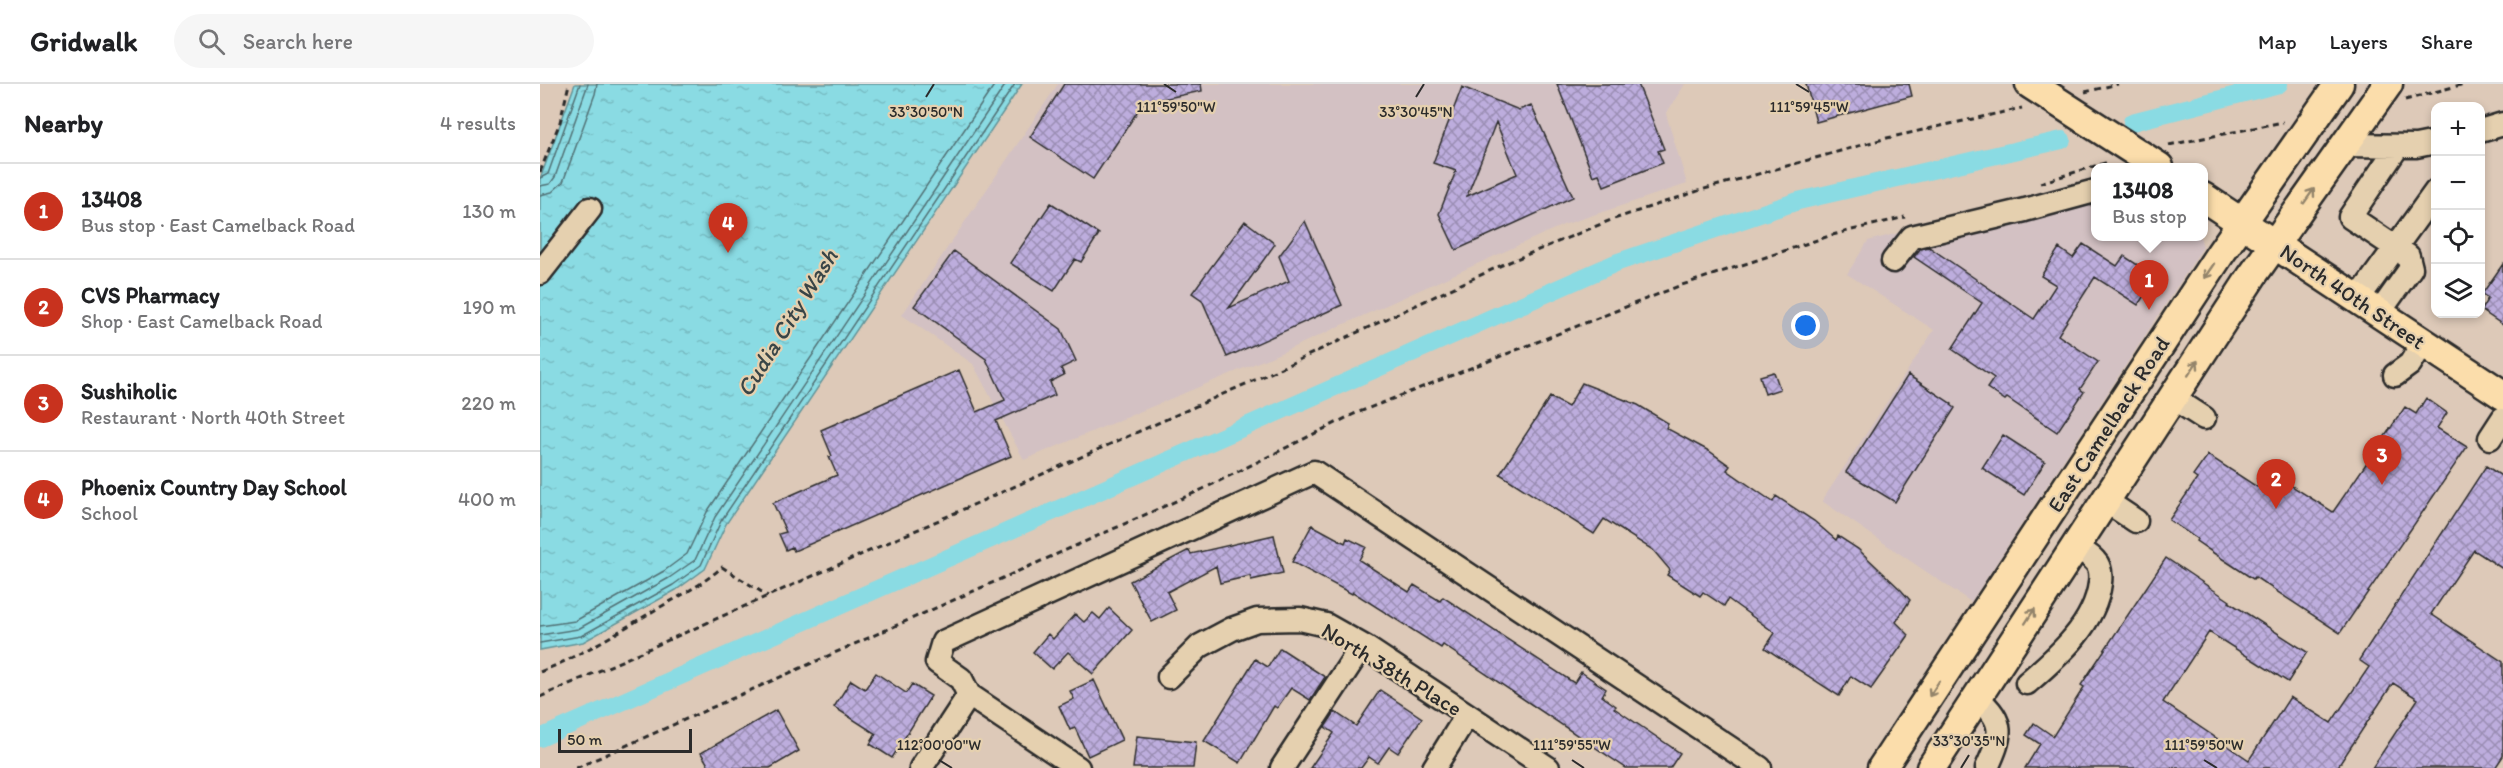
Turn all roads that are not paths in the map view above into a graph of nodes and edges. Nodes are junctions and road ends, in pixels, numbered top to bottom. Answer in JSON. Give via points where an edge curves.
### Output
{"nodes":[{"id":1,"x":2335,"y":90,"type":"edge"},
{"id":2,"x":2393,"y":93,"type":"edge"},
{"id":3,"x":2026,"y":96,"type":"edge"},
{"id":4,"x":2503,"y":124,"type":"edge"},
{"id":5,"x":2485,"y":130,"type":"edge"},
{"id":6,"x":2431,"y":143,"type":"edge"},
{"id":7,"x":2345,"y":145,"type":"junction"},
{"id":8,"x":2398,"y":146,"type":"junction"},
{"id":9,"x":2165,"y":156,"type":"edge"},
{"id":10,"x":2091,"y":192,"type":"edge"},
{"id":11,"x":2431,"y":198,"type":"edge"},
{"id":12,"x":2208,"y":200,"type":"edge"},
{"id":13,"x":590,"y":209,"type":"dead end"},
{"id":14,"x":2242,"y":223,"type":"junction"},
{"id":15,"x":2275,"y":244,"type":"junction"},
{"id":16,"x":2395,"y":248,"type":"junction"},
{"id":17,"x":1893,"y":261,"type":"dead end"},
{"id":18,"x":540,"y":273,"type":"edge"},
{"id":19,"x":2369,"y":306,"type":"junction"},
{"id":20,"x":2423,"y":343,"type":"junction"},
{"id":21,"x":2395,"y":375,"type":"dead end"},
{"id":22,"x":2173,"y":398,"type":"junction"},
{"id":23,"x":2503,"y":400,"type":"edge"},
{"id":24,"x":2204,"y":418,"type":"dead end"},
{"id":25,"x":2490,"y":438,"type":"dead end"},
{"id":26,"x":2106,"y":501,"type":"junction"},
{"id":27,"x":2136,"y":521,"type":"dead end"},
{"id":28,"x":2076,"y":547,"type":"junction"},
{"id":29,"x":1966,"y":640,"type":"junction"},
{"id":30,"x":1362,"y":646,"type":"junction"},
{"id":31,"x":1998,"y":665,"type":"junction"},
{"id":32,"x":1168,"y":677,"type":"dead end"},
{"id":33,"x":2027,"y":683,"type":"dead end"},
{"id":34,"x":969,"y":695,"type":"junction"},
{"id":35,"x":1977,"y":698,"type":"junction"},
{"id":36,"x":1467,"y":715,"type":"junction"},
{"id":37,"x":921,"y":768,"type":"edge"},
{"id":38,"x":1078,"y":768,"type":"edge"},
{"id":39,"x":1282,"y":768,"type":"edge"},
{"id":40,"x":1434,"y":768,"type":"edge"},
{"id":41,"x":1548,"y":768,"type":"edge"},
{"id":42,"x":1760,"y":768,"type":"edge"},
{"id":43,"x":1882,"y":768,"type":"edge"},
{"id":44,"x":1931,"y":768,"type":"edge"},
{"id":45,"x":1987,"y":768,"type":"edge"}],
"edges":[{"from":1,"to":14,"type":"main road","name":"East Camelback Road"},
{"from":2,"to":7,"type":"main road","name":"East Camelback Road"},
{"from":3,"to":9,"type":"main road","via":[[2072,100],[2130,148]]},
{"from":4,"to":5,"type":"street"},
{"from":6,"to":8,"type":"street"},
{"from":7,"to":8,"type":"street"},
{"from":15,"to":7,"type":"main road","name":"East Camelback Road","one_way":true},
{"from":8,"to":16,"type":"street","via":[[2350,217]]},
{"from":10,"to":17,"type":"street","via":[[1912,237]]},
{"from":11,"to":16,"type":"street"},
{"from":12,"to":14,"type":"main road","name":"North 40th Street"},
{"from":13,"to":18,"type":"street"},
{"from":14,"to":15,"type":"main road","name":"North 40th Street"},
{"from":14,"to":29,"type":"main road","name":"East Camelback Road","one_way":true},
{"from":15,"to":19,"type":"main road","name":"North 40th Street"},
{"from":22,"to":15,"type":"main road","name":"East Camelback Road","one_way":true},
{"from":16,"to":19,"type":"street","via":[[2408,256],[2411,268]]},
{"from":19,"to":20,"type":"main road","name":"North 40th Street"},
{"from":20,"to":21,"type":"street","via":[[2410,364]]},
{"from":20,"to":23,"type":"main road","name":"North 40th Street"},
{"from":22,"to":24,"type":"street"},
{"from":22,"to":26,"type":"main road","name":"East Camelback Road"},
{"from":23,"to":25,"type":"street"},
{"from":26,"to":27,"type":"street"},
{"from":26,"to":28,"type":"main road","name":"East Camelback Road"},
{"from":31,"to":28,"type":"main road","name":"East Camelback Road","one_way":true},
{"from":28,"to":33,"type":"street","via":[[2096,561],[2101,573],[2098,598],[2059,655]]},
{"from":29,"to":31,"type":"main road"},
{"from":29,"to":43,"type":"main road","name":"East Camelback Road","one_way":true},
{"from":30,"to":32,"type":"street","name":"North 38th Place","via":[[1326,625],[1300,619],[1257,620],[1200,646]]},
{"from":30,"to":36,"type":"street","name":"North 38th Place"},
{"from":30,"to":39,"type":"street"},
{"from":31,"to":35,"type":"main road","name":"East Camelback Road"},
{"from":34,"to":37,"type":"street"},
{"from":34,"to":38,"type":"street"},
{"from":34,"to":42,"type":"street","via":[[961,679],[937,662],[943,642],[1314,472]]},
{"from":35,"to":44,"type":"main road","name":"East Camelback Road"},
{"from":35,"to":45,"type":"street","via":[[1998,720],[1999,733]]},
{"from":36,"to":40,"type":"street"},
{"from":36,"to":41,"type":"street","name":"North 38th Place"}]}
